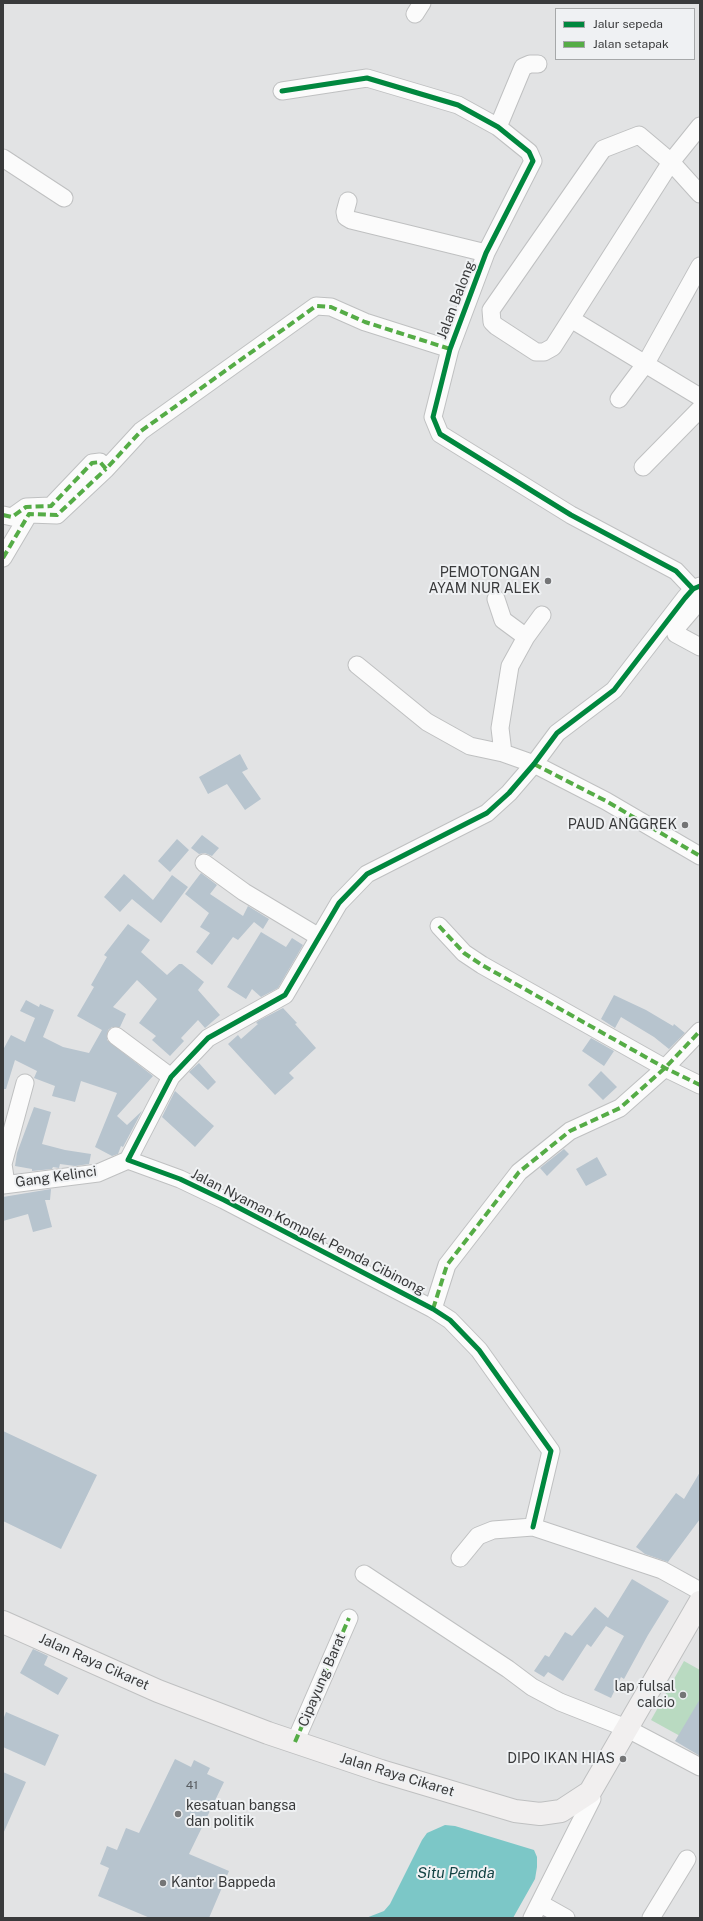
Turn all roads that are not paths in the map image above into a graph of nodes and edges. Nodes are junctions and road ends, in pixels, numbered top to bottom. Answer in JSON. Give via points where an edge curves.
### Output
{"nodes":[{"id":1,"x":538,"y":64,"type":"dead end"},
{"id":2,"x":282,"y":91,"type":"dead end"},
{"id":3,"x":700,"y":126,"type":"edge"},
{"id":4,"x":498,"y":127,"type":"junction"},
{"id":5,"x":3,"y":158,"type":"edge"},
{"id":6,"x":671,"y":162,"type":"junction"},
{"id":7,"x":700,"y":194,"type":"edge"},
{"id":8,"x":64,"y":198,"type":"dead end"},
{"id":9,"x":348,"y":201,"type":"dead end"},
{"id":10,"x":486,"y":253,"type":"junction"},
{"id":11,"x":700,"y":266,"type":"edge"},
{"id":12,"x":571,"y":319,"type":"junction"},
{"id":13,"x":450,"y":349,"type":"junction"},
{"id":14,"x":646,"y":363,"type":"junction"},
{"id":15,"x":700,"y":397,"type":"edge"},
{"id":16,"x":619,"y":399,"type":"dead end"},
{"id":17,"x":700,"y":409,"type":"edge"},
{"id":18,"x":643,"y":467,"type":"dead end"},
{"id":19,"x":106,"y":469,"type":"junction"},
{"id":20,"x":3,"y":516,"type":"edge"},
{"id":21,"x":3,"y":558,"type":"edge"},
{"id":22,"x":698,"y":592,"type":"edge"},
{"id":23,"x":496,"y":599,"type":"dead end"},
{"id":24,"x":542,"y":615,"type":"dead end"},
{"id":25,"x":526,"y":637,"type":"junction"},
{"id":26,"x":700,"y":647,"type":"edge"},
{"id":27,"x":357,"y":665,"type":"dead end"},
{"id":28,"x":503,"y":753,"type":"junction"},
{"id":29,"x":534,"y":764,"type":"junction"},
{"id":30,"x":700,"y":856,"type":"edge"},
{"id":31,"x":204,"y":863,"type":"dead end"},
{"id":32,"x":439,"y":926,"type":"dead end"},
{"id":33,"x":319,"y":937,"type":"junction"},
{"id":34,"x":700,"y":1031,"type":"edge"},
{"id":35,"x":116,"y":1036,"type":"dead end"},
{"id":36,"x":665,"y":1068,"type":"junction"},
{"id":37,"x":171,"y":1077,"type":"junction"},
{"id":38,"x":25,"y":1083,"type":"dead end"},
{"id":39,"x":700,"y":1085,"type":"edge"},
{"id":40,"x":128,"y":1160,"type":"junction"},
{"id":41,"x":5,"y":1184,"type":"edge"},
{"id":42,"x":433,"y":1309,"type":"junction"},
{"id":43,"x":533,"y":1527,"type":"junction"},
{"id":44,"x":460,"y":1558,"type":"dead end"},
{"id":45,"x":364,"y":1574,"type":"dead end"},
{"id":46,"x":700,"y":1591,"type":"edge"},
{"id":47,"x":700,"y":1602,"type":"edge"},
{"id":48,"x":349,"y":1618,"type":"dead end"},
{"id":49,"x":3,"y":1622,"type":"edge"},
{"id":50,"x":626,"y":1728,"type":"junction"},
{"id":51,"x":295,"y":1742,"type":"junction"},
{"id":52,"x":700,"y":1767,"type":"edge"},
{"id":53,"x":590,"y":1792,"type":"junction"},
{"id":54,"x":687,"y":1858,"type":"dead end"},
{"id":55,"x":537,"y":1911,"type":"edge"},
{"id":56,"x":566,"y":1918,"type":"edge"},
{"id":57,"x":651,"y":1918,"type":"edge"}],
"edges":[{"from":1,"to":4,"type":"street","via":[[523,67]]},
{"from":2,"to":4,"type":"street","name":"Jalan Balong","via":[[367,78],[458,105]]},
{"from":3,"to":6,"type":"street"},
{"from":4,"to":10,"type":"street","name":"Jalan Balong","via":[[529,152],[533,162]]},
{"from":5,"to":8,"type":"street"},
{"from":6,"to":7,"type":"street"},
{"from":6,"to":12,"type":"street"},
{"from":6,"to":12,"type":"street","via":[[639,135],[603,149],[491,310],[492,322],[496,326],[536,352],[544,352],[553,347]]},
{"from":9,"to":10,"type":"street","via":[[345,212],[346,217],[351,220]]},
{"from":10,"to":13,"type":"street","name":"Jalan Balong"},
{"from":11,"to":14,"type":"street"},
{"from":12,"to":14,"type":"street"},
{"from":13,"to":19,"type":"street","via":[[365,322],[331,307],[316,306],[142,431]]},
{"from":13,"to":22,"type":"street","name":"Jalan Balong","via":[[433,417],[440,434],[571,515],[676,571]]},
{"from":14,"to":15,"type":"street"},
{"from":14,"to":16,"type":"street"},
{"from":17,"to":18,"type":"street"},
{"from":19,"to":20,"type":"street","via":[[100,462],[92,463],[51,506],[26,507],[12,517]]},
{"from":19,"to":21,"type":"street","via":[[57,515],[29,514]]},
{"from":22,"to":26,"type":"street","via":[[676,634]]},
{"from":22,"to":29,"type":"street","via":[[614,690],[557,733]]},
{"from":23,"to":25,"type":"street","via":[[502,620]]},
{"from":24,"to":25,"type":"street"},
{"from":25,"to":28,"type":"street","via":[[510,666],[500,728]]},
{"from":27,"to":28,"type":"street","via":[[427,722],[470,746]]},
{"from":28,"to":29,"type":"street"},
{"from":29,"to":30,"type":"street","via":[[606,801]]},
{"from":29,"to":33,"type":"street","via":[[509,793],[487,813],[367,874],[339,903]]},
{"from":31,"to":33,"type":"street","via":[[244,892]]},
{"from":32,"to":36,"type":"street","via":[[464,953],[482,965]]},
{"from":33,"to":37,"type":"street","via":[[285,995],[208,1038]]},
{"from":34,"to":36,"type":"street"},
{"from":35,"to":37,"type":"street"},
{"from":36,"to":39,"type":"street"},
{"from":36,"to":42,"type":"street","via":[[620,1108],[570,1131],[519,1172],[447,1265]]},
{"from":37,"to":40,"type":"street"},
{"from":38,"to":41,"type":"street","name":"Gang Kelinci","via":[[3,1164]]},
{"from":40,"to":41,"type":"street","name":"Gang Kelinci","via":[[98,1173]]},
{"from":40,"to":42,"type":"street","name":"Jalan Nyaman Komplek Pemda Cibinong","via":[[224,1200]]},
{"from":42,"to":43,"type":"street","name":"Jalan Nyaman Komplek Pemda Cibinong","via":[[450,1320],[479,1350],[551,1451]]},
{"from":43,"to":44,"type":"street","via":[[493,1530],[478,1536]]},
{"from":43,"to":46,"type":"street","via":[[662,1570]]},
{"from":45,"to":50,"type":"street","via":[[532,1687],[560,1702]]},
{"from":47,"to":50,"type":"main road","name":"Jalan Raya Cikaret"},
{"from":48,"to":51,"type":"street","name":"Cipayung Barat"},
{"from":49,"to":51,"type":"main road","name":"Jalan Raya Cikaret","via":[[158,1691]]},
{"from":50,"to":52,"type":"street"},
{"from":50,"to":53,"type":"main road","name":"Jalan Raya Cikaret"},
{"from":51,"to":53,"type":"main road","name":"Jalan Raya Cikaret","via":[[515,1811],[540,1814],[561,1811]]},
{"from":53,"to":55,"type":"street","via":[[592,1800]]},
{"from":54,"to":57,"type":"street"},
{"from":55,"to":56,"type":"street"}]}
